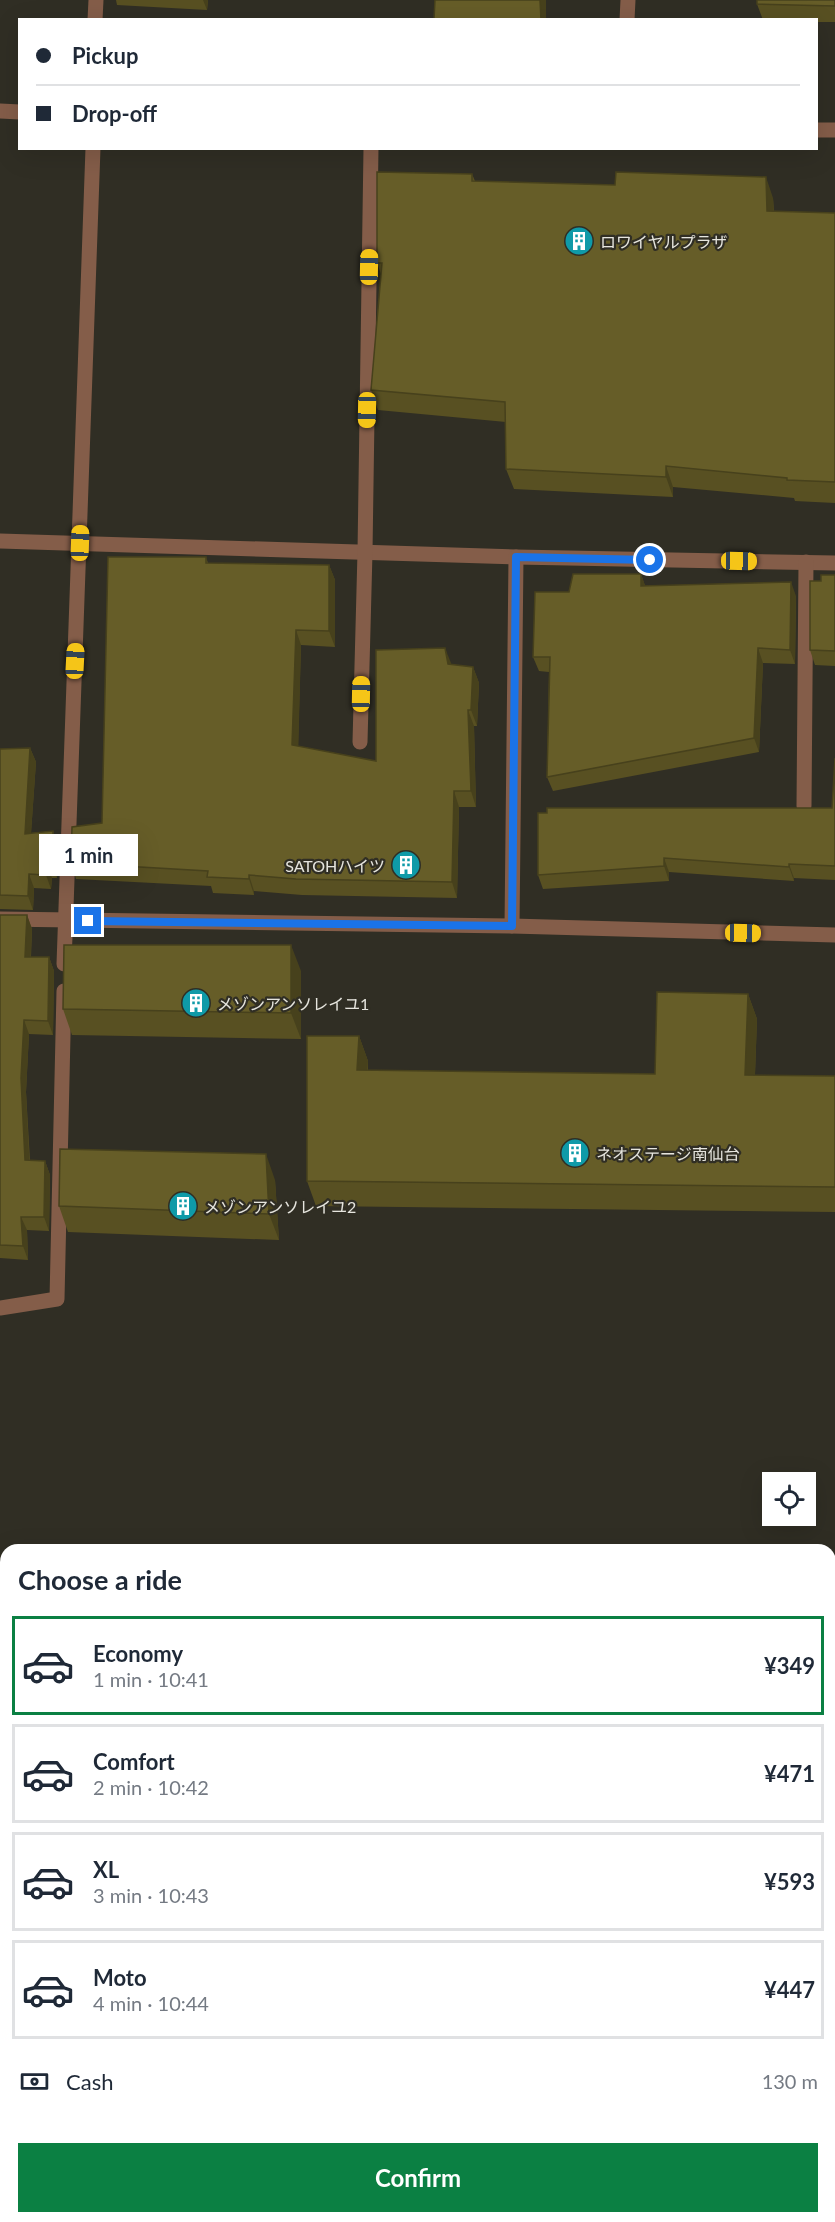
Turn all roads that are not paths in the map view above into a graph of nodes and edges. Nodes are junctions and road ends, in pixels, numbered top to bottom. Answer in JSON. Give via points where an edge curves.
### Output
{"nodes":[{"id":1,"x":96,"y":0,"type":"edge"},
{"id":2,"x":628,"y":0,"type":"edge"},
{"id":3,"x":95,"y":18,"type":"edge"},
{"id":4,"x":627,"y":18,"type":"edge"},
{"id":5,"x":0,"y":111,"type":"edge"},
{"id":6,"x":18,"y":112,"type":"edge"},
{"id":7,"x":818,"y":130,"type":"edge"},
{"id":8,"x":835,"y":130,"type":"edge"},
{"id":9,"x":93,"y":150,"type":"edge"},
{"id":10,"x":371,"y":150,"type":"edge"},
{"id":11,"x":0,"y":541,"type":"edge"},
{"id":12,"x":80,"y":543,"type":"junction"},
{"id":13,"x":365,"y":552,"type":"junction"},
{"id":14,"x":516,"y":557,"type":"junction"},
{"id":15,"x":806,"y":562,"type":"junction"},
{"id":16,"x":835,"y":563,"type":"edge"},
{"id":17,"x":360,"y":742,"type":"dead end"},
{"id":18,"x":804,"y":806,"type":"edge"},
{"id":19,"x":0,"y":919,"type":"edge"},
{"id":20,"x":65,"y":921,"type":"junction"},
{"id":21,"x":512,"y":926,"type":"junction"},
{"id":22,"x":835,"y":935,"type":"edge"},
{"id":23,"x":0,"y":1308,"type":"edge"}],
"edges":[{"from":1,"to":3,"type":"street"},
{"from":2,"to":4,"type":"street"},
{"from":5,"to":6,"type":"street"},
{"from":7,"to":8,"type":"street"},
{"from":9,"to":12,"type":"street"},
{"from":10,"to":13,"type":"street"},
{"from":11,"to":12,"type":"street"},
{"from":12,"to":13,"type":"street"},
{"from":12,"to":20,"type":"street"},
{"from":13,"to":14,"type":"street"},
{"from":13,"to":17,"type":"street"},
{"from":14,"to":15,"type":"street"},
{"from":14,"to":21,"type":"street"},
{"from":15,"to":16,"type":"street"},
{"from":15,"to":18,"type":"street"},
{"from":19,"to":20,"type":"street"},
{"from":20,"to":21,"type":"street"},
{"from":20,"to":23,"type":"street","via":[[57,1299]]},
{"from":21,"to":22,"type":"street"}]}
